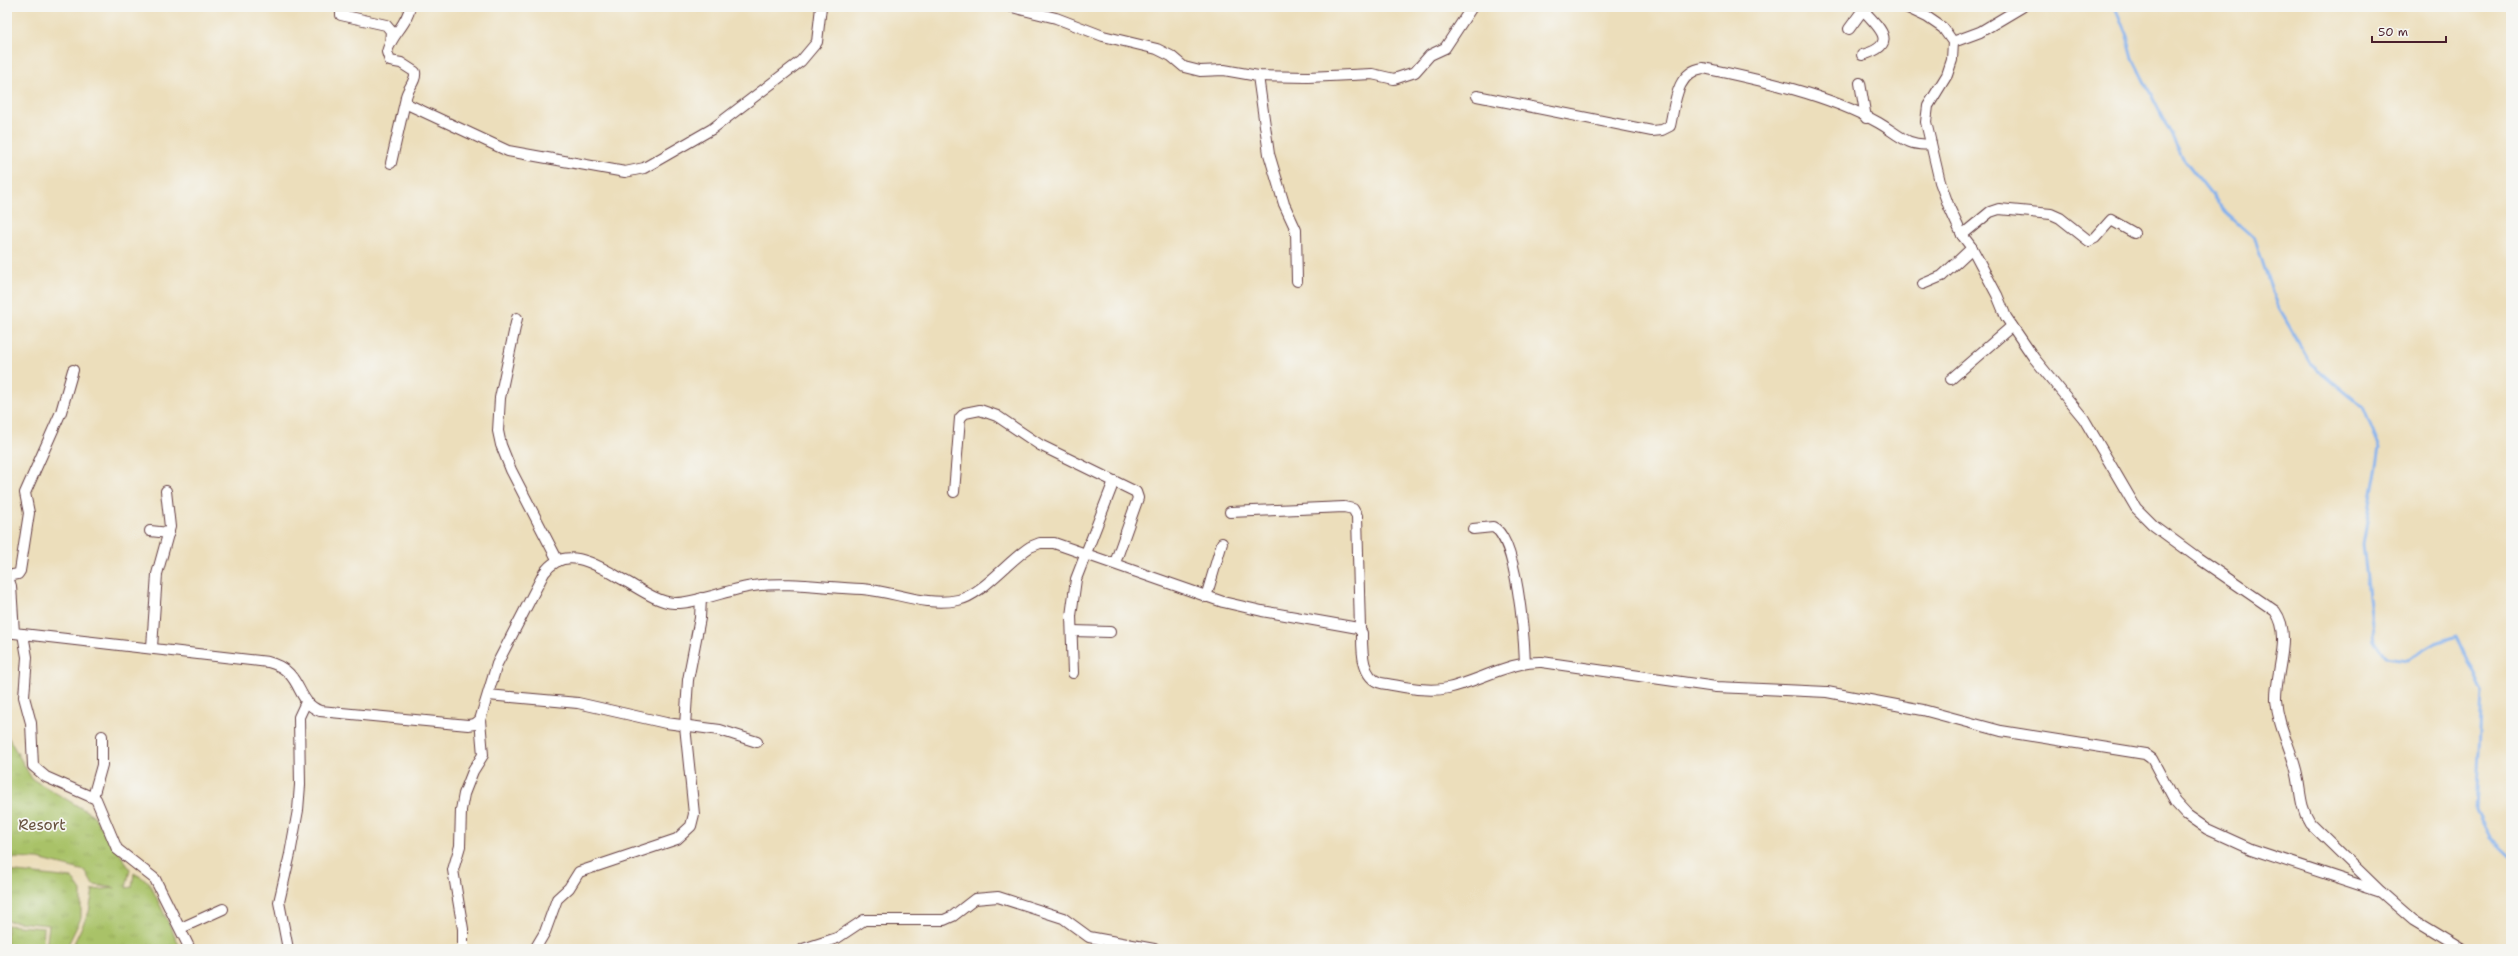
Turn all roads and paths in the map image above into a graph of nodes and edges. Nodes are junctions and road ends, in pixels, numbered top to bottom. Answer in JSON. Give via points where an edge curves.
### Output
{"nodes":[{"id":1,"x":341,"y":7,"type":"edge"},
{"id":2,"x":410,"y":7,"type":"edge"},
{"id":3,"x":822,"y":7,"type":"edge"},
{"id":4,"x":1012,"y":7,"type":"edge"},
{"id":5,"x":1472,"y":7,"type":"edge"},
{"id":6,"x":1906,"y":7,"type":"edge"},
{"id":7,"x":2022,"y":7,"type":"edge"},
{"id":8,"x":1864,"y":9,"type":"edge"},
{"id":9,"x":1848,"y":29,"type":"dead end"},
{"id":10,"x":1953,"y":42,"type":"junction"},
{"id":11,"x":390,"y":44,"type":"junction"},
{"id":12,"x":1862,"y":55,"type":"dead end"},
{"id":13,"x":1258,"y":76,"type":"junction"},
{"id":14,"x":1860,"y":83,"type":"dead end"},
{"id":15,"x":1477,"y":96,"type":"dead end"},
{"id":16,"x":405,"y":102,"type":"junction"},
{"id":17,"x":1866,"y":118,"type":"junction"},
{"id":18,"x":1931,"y":144,"type":"junction"},
{"id":19,"x":391,"y":163,"type":"dead end"},
{"id":20,"x":2134,"y":233,"type":"dead end"},
{"id":21,"x":1962,"y":235,"type":"junction"},
{"id":22,"x":1972,"y":248,"type":"junction"},
{"id":23,"x":1297,"y":281,"type":"dead end"},
{"id":24,"x":1923,"y":284,"type":"dead end"},
{"id":25,"x":517,"y":318,"type":"dead end"},
{"id":26,"x":2012,"y":326,"type":"junction"},
{"id":27,"x":73,"y":370,"type":"dead end"},
{"id":28,"x":1951,"y":379,"type":"dead end"},
{"id":29,"x":1114,"y":481,"type":"junction"},
{"id":30,"x":166,"y":491,"type":"dead end"},
{"id":31,"x":954,"y":492,"type":"dead end"},
{"id":32,"x":1230,"y":512,"type":"dead end"},
{"id":33,"x":1473,"y":529,"type":"dead end"},
{"id":34,"x":150,"y":531,"type":"dead end"},
{"id":35,"x":169,"y":533,"type":"junction"},
{"id":36,"x":1222,"y":543,"type":"dead end"},
{"id":37,"x":1088,"y":553,"type":"junction"},
{"id":38,"x":558,"y":561,"type":"junction"},
{"id":39,"x":1115,"y":563,"type":"junction"},
{"id":40,"x":8,"y":575,"type":"edge"},
{"id":41,"x":1206,"y":597,"type":"junction"},
{"id":42,"x":701,"y":598,"type":"junction"},
{"id":43,"x":1360,"y":630,"type":"junction"},
{"id":44,"x":1072,"y":631,"type":"junction"},
{"id":45,"x":1110,"y":632,"type":"dead end"},
{"id":46,"x":15,"y":634,"type":"edge"},
{"id":47,"x":152,"y":647,"type":"junction"},
{"id":48,"x":1525,"y":663,"type":"junction"},
{"id":49,"x":1074,"y":673,"type":"dead end"},
{"id":50,"x":488,"y":695,"type":"junction"},
{"id":51,"x":306,"y":702,"type":"junction"},
{"id":52,"x":480,"y":720,"type":"junction"},
{"id":53,"x":685,"y":726,"type":"junction"},
{"id":54,"x":102,"y":736,"type":"dead end"},
{"id":55,"x":757,"y":742,"type":"dead end"},
{"id":56,"x":93,"y":797,"type":"junction"},
{"id":57,"x":2381,"y":892,"type":"junction"},
{"id":58,"x":223,"y":909,"type":"dead end"},
{"id":59,"x":181,"y":928,"type":"junction"},
{"id":60,"x":190,"y":949,"type":"edge"},
{"id":61,"x":288,"y":949,"type":"edge"},
{"id":62,"x":463,"y":949,"type":"edge"},
{"id":63,"x":535,"y":949,"type":"edge"},
{"id":64,"x":803,"y":949,"type":"edge"},
{"id":65,"x":1154,"y":949,"type":"edge"},
{"id":66,"x":2461,"y":949,"type":"edge"}],
"edges":[{"from":1,"to":11,"type":"street","via":[[341,15],[386,25],[391,31]]},
{"from":2,"to":11,"type":"street","via":[[405,23]]},
{"from":3,"to":16,"type":"street","via":[[817,42],[801,61],[712,129],[636,170],[618,171],[508,151]]},
{"from":4,"to":13,"type":"street","via":[[1056,18],[1103,36],[1157,49],[1184,67],[1200,71],[1224,70]]},
{"from":5,"to":13,"type":"street","via":[[1444,48],[1434,52],[1414,72],[1403,78],[1394,79],[1372,74]]},
{"from":6,"to":10,"type":"street","via":[[1943,28]]},
{"from":7,"to":10,"type":"street","via":[[1980,32]]},
{"from":8,"to":9,"type":"street"},
{"from":8,"to":12,"type":"street","via":[[1880,28],[1884,43],[1880,48]]},
{"from":10,"to":18,"type":"street","via":[[1952,60],[1947,75],[1926,113]]},
{"from":11,"to":16,"type":"street","via":[[387,55],[390,61],[405,64],[415,74]]},
{"from":13,"to":23,"type":"street","via":[[1269,154],[1284,204],[1296,230]]},
{"from":14,"to":17,"type":"street"},
{"from":15,"to":17,"type":"street","via":[[1652,131],[1662,130],[1670,126],[1684,76],[1690,71],[1703,68],[1799,91]]},
{"from":16,"to":19,"type":"street"},
{"from":17,"to":18,"type":"street","via":[[1911,144]]},
{"from":18,"to":21,"type":"street","via":[[1942,189]]},
{"from":20,"to":21,"type":"street","via":[[2111,220],[2089,241],[2051,214],[1999,208],[1990,212]]},
{"from":21,"to":22,"type":"street"},
{"from":22,"to":24,"type":"street","via":[[1942,276]]},
{"from":22,"to":26,"type":"street"},
{"from":25,"to":38,"type":"street","via":[[500,398],[500,445]]},
{"from":26,"to":28,"type":"street"},
{"from":26,"to":57,"type":"street","via":[[2034,358],[2084,419],[2136,508],[2153,525],[2275,611],[2282,620],[2276,698],[2278,716],[2296,769],[2304,813],[2310,823]]},
{"from":27,"to":40,"type":"street","via":[[61,412],[25,493],[28,514],[20,571],[18,574]]},
{"from":29,"to":31,"type":"street","via":[[1040,445],[997,416],[980,410],[965,413],[960,418]]},
{"from":29,"to":37,"type":"street"},
{"from":29,"to":39,"type":"street","via":[[1136,492],[1138,498]]},
{"from":30,"to":35,"type":"street","via":[[170,516]]},
{"from":32,"to":43,"type":"street","via":[[1344,507],[1353,510],[1357,516]]},
{"from":33,"to":48,"type":"street","via":[[1493,526],[1504,537],[1518,593]]},
{"from":34,"to":35,"type":"street"},
{"from":35,"to":47,"type":"street","via":[[157,574]]},
{"from":36,"to":41,"type":"street"},
{"from":37,"to":39,"type":"street"},
{"from":37,"to":42,"type":"street","via":[[1054,543],[1036,544],[1018,555],[975,592],[948,602],[918,600],[872,590],[778,585],[744,587]]},
{"from":37,"to":44,"type":"street","via":[[1076,579]]},
{"from":38,"to":42,"type":"street","via":[[575,558],[587,561],[645,593],[668,602],[681,603]]},
{"from":38,"to":50,"type":"street","via":[[547,569],[527,605],[497,664]]},
{"from":39,"to":41,"type":"street"},
{"from":40,"to":46,"type":"street"},
{"from":41,"to":43,"type":"street"},
{"from":42,"to":53,"type":"street","via":[[700,618],[688,680]]},
{"from":43,"to":48,"type":"street","via":[[1366,670],[1371,678],[1381,683],[1436,690]]},
{"from":44,"to":45,"type":"street"},
{"from":44,"to":49,"type":"street"},
{"from":46,"to":47,"type":"street"},
{"from":46,"to":56,"type":"street","via":[[28,657],[24,697],[31,723],[33,766],[46,777]]},
{"from":47,"to":51,"type":"street","via":[[276,664],[294,678]]},
{"from":48,"to":57,"type":"street","via":[[1552,663],[1716,687],[1827,692],[1923,710],[2001,731],[2145,754],[2152,759],[2175,802],[2187,815],[2207,829],[2251,849]]},
{"from":50,"to":52,"type":"street"},
{"from":50,"to":53,"type":"street","via":[[578,703]]},
{"from":51,"to":52,"type":"street","via":[[320,711],[351,715],[460,725],[475,724]]},
{"from":51,"to":61,"type":"street","via":[[299,717],[298,810],[278,902]]},
{"from":52,"to":62,"type":"street","via":[[483,755],[464,794],[460,846],[453,870],[463,929]]},
{"from":53,"to":55,"type":"street","via":[[720,730]]},
{"from":53,"to":63,"type":"street","via":[[694,809],[691,826],[683,835],[667,844],[579,872],[569,888],[557,899],[545,932]]},
{"from":54,"to":56,"type":"street","via":[[102,765]]},
{"from":56,"to":59,"type":"street","via":[[100,805],[117,849],[152,875]]},
{"from":57,"to":66,"type":"street","via":[[2413,920]]},
{"from":58,"to":59,"type":"street"},
{"from":59,"to":60,"type":"street"},
{"from":64,"to":65,"type":"street","via":[[837,938],[864,920],[944,920],[975,899],[994,897],[1063,918],[1089,937]]}]}
